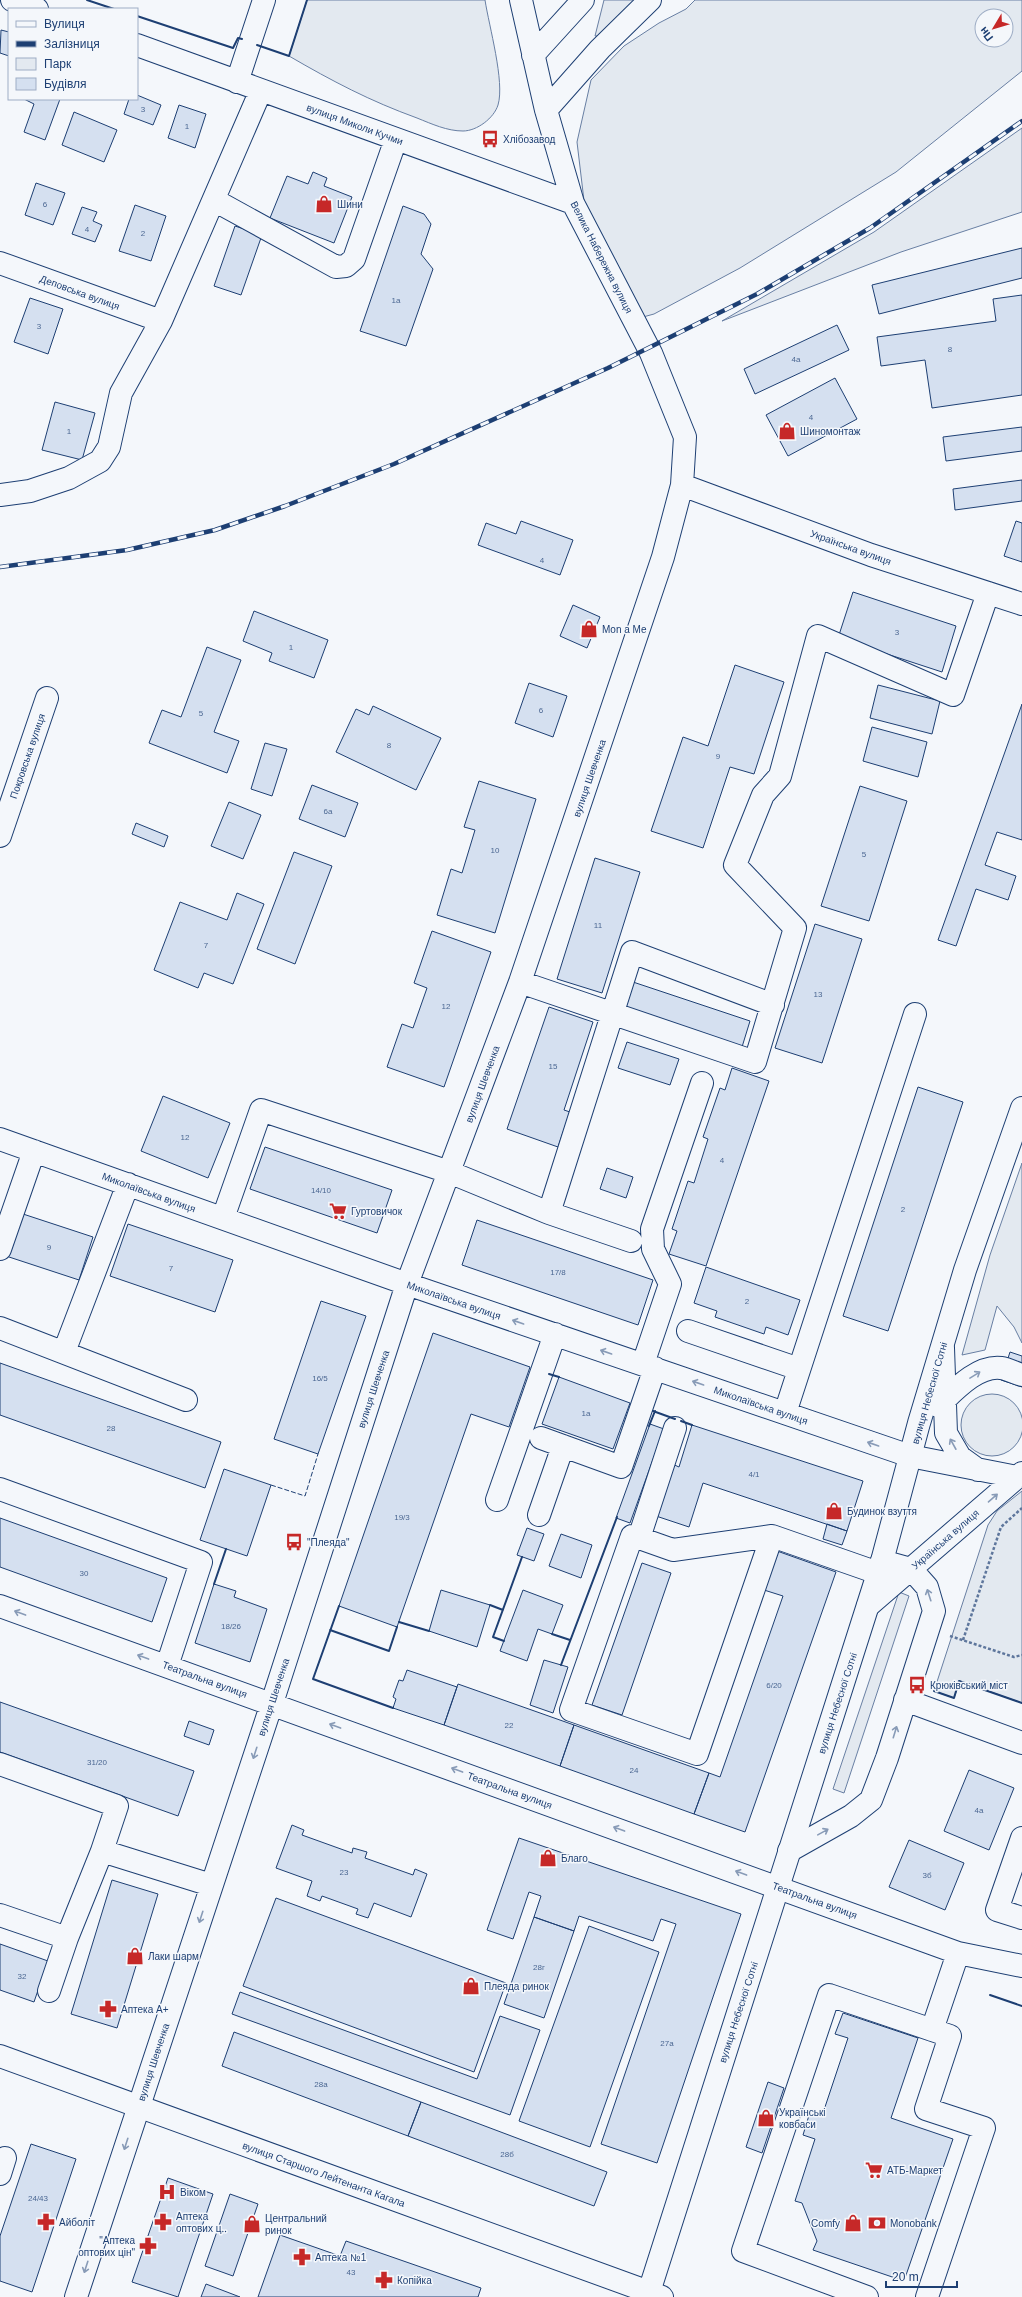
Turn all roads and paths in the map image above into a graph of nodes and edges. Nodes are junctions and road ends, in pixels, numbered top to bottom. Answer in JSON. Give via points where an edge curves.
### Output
{"nodes":[{"id":1,"x":12,"y":0,"type":"edge"},
{"id":2,"x":264,"y":0,"type":"edge"},
{"id":3,"x":521,"y":0,"type":"edge"},
{"id":4,"x":583,"y":0,"type":"edge"},
{"id":5,"x":650,"y":0,"type":"edge"},
{"id":6,"x":33,"y":8,"type":"edge"},
{"id":7,"x":138,"y":46,"type":"edge"},
{"id":8,"x":533,"y":55,"type":"junction"},
{"id":9,"x":237,"y":82,"type":"junction"},
{"id":10,"x":261,"y":90,"type":"junction"},
{"id":11,"x":546,"y":110,"type":"junction"},
{"id":12,"x":396,"y":139,"type":"junction"},
{"id":13,"x":214,"y":200,"type":"junction"},
{"id":14,"x":573,"y":203,"type":"junction"},
{"id":15,"x":0,"y":263,"type":"edge"},
{"id":16,"x":161,"y":321,"type":"junction"},
{"id":17,"x":682,"y":486,"type":"junction"},
{"id":18,"x":0,"y":495,"type":"edge"},
{"id":19,"x":988,"y":593,"type":"junction"},
{"id":20,"x":1022,"y":604,"type":"edge"},
{"id":21,"x":47,"y":698,"type":"dead end"},
{"id":22,"x":0,"y":836,"type":"edge"},
{"id":23,"x":520,"y":982,"type":"junction"},
{"id":24,"x":774,"y":1006,"type":"junction"},
{"id":25,"x":612,"y":1014,"type":"junction"},
{"id":26,"x":915,"y":1014,"type":"dead end"},
{"id":27,"x":702,"y":1083,"type":"dead end"},
{"id":28,"x":1022,"y":1108,"type":"edge"},
{"id":29,"x":0,"y":1139,"type":"edge"},
{"id":30,"x":34,"y":1151,"type":"junction"},
{"id":31,"x":449,"y":1172,"type":"junction"},
{"id":32,"x":128,"y":1184,"type":"junction"},
{"id":33,"x":550,"y":1213,"type":"junction"},
{"id":34,"x":223,"y":1218,"type":"junction"},
{"id":35,"x":632,"y":1242,"type":"dead end"},
{"id":36,"x":0,"y":1248,"type":"edge"},
{"id":37,"x":407,"y":1284,"type":"junction"},
{"id":38,"x":0,"y":1328,"type":"edge"},
{"id":39,"x":688,"y":1330,"type":"dead end"},
{"id":40,"x":555,"y":1334,"type":"junction"},
{"id":41,"x":943,"y":1345,"type":"junction"},
{"id":42,"x":64,"y":1352,"type":"junction"},
{"id":43,"x":649,"y":1366,"type":"junction"},
{"id":44,"x":799,"y":1369,"type":"junction"},
{"id":45,"x":1022,"y":1375,"type":"edge"},
{"id":46,"x":186,"y":1400,"type":"dead end"},
{"id":47,"x":944,"y":1400,"type":"junction"},
{"id":48,"x":784,"y":1413,"type":"junction"},
{"id":49,"x":919,"y":1423,"type":"junction"},
{"id":50,"x":675,"y":1428,"type":"dead end"},
{"id":51,"x":542,"y":1438,"type":"dead end"},
{"id":52,"x":563,"y":1446,"type":"junction"},
{"id":53,"x":910,"y":1456,"type":"junction"},
{"id":54,"x":980,"y":1471,"type":"junction"},
{"id":55,"x":1020,"y":1475,"type":"edge"},
{"id":56,"x":0,"y":1489,"type":"edge"},
{"id":57,"x":497,"y":1500,"type":"dead end"},
{"id":58,"x":1022,"y":1508,"type":"edge"},
{"id":59,"x":539,"y":1515,"type":"dead end"},
{"id":60,"x":772,"y":1536,"type":"junction"},
{"id":61,"x":639,"y":1538,"type":"junction"},
{"id":62,"x":880,"y":1567,"type":"junction"},
{"id":63,"x":910,"y":1569,"type":"junction"},
{"id":64,"x":0,"y":1606,"type":"edge"},
{"id":65,"x":868,"y":1606,"type":"junction"},
{"id":66,"x":928,"y":1629,"type":"junction"},
{"id":67,"x":963,"y":1640,"type":"junction"},
{"id":68,"x":1022,"y":1654,"type":"edge"},
{"id":69,"x":167,"y":1666,"type":"junction"},
{"id":70,"x":904,"y":1700,"type":"junction"},
{"id":71,"x":272,"y":1703,"type":"junction"},
{"id":72,"x":1022,"y":1743,"type":"edge"},
{"id":73,"x":0,"y":1764,"type":"edge"},
{"id":74,"x":1022,"y":1838,"type":"edge"},
{"id":75,"x":102,"y":1850,"type":"junction"},
{"id":76,"x":789,"y":1851,"type":"junction"},
{"id":77,"x":211,"y":1885,"type":"junction"},
{"id":78,"x":777,"y":1886,"type":"junction"},
{"id":79,"x":0,"y":1915,"type":"edge"},
{"id":80,"x":1022,"y":1918,"type":"edge"},
{"id":81,"x":67,"y":1938,"type":"junction"},
{"id":82,"x":958,"y":1953,"type":"junction"},
{"id":83,"x":1022,"y":1966,"type":"edge"},
{"id":84,"x":49,"y":1991,"type":"dead end"},
{"id":85,"x":932,"y":2030,"type":"junction"},
{"id":86,"x":0,"y":2056,"type":"edge"},
{"id":87,"x":138,"y":2106,"type":"junction"},
{"id":88,"x":652,"y":2295,"type":"edge"},
{"id":89,"x":76,"y":2297,"type":"edge"},
{"id":90,"x":867,"y":2297,"type":"edge"},
{"id":91,"x":927,"y":2297,"type":"edge"}],
"edges":[{"from":1,"to":6,"type":"main road"},
{"from":2,"to":9,"type":"main road"},
{"from":3,"to":8,"type":"main road","name":"Велика Набережна вулиця"},
{"from":4,"to":8,"type":"main road"},
{"from":5,"to":11,"type":"main road","via":[[600,49]]},
{"from":7,"to":9,"type":"main road","name":"вулиця Миколи Кучми"},
{"from":8,"to":11,"type":"main road","name":"Велика Набережна вулиця"},
{"from":9,"to":10,"type":"main road","name":"вулиця Миколи Кучми"},
{"from":10,"to":12,"type":"main road","name":"вулиця Миколи Кучми"},
{"from":10,"to":13,"type":"main road"},
{"from":11,"to":14,"type":"main road","name":"Велика Набережна вулиця"},
{"from":12,"to":13,"type":"main road","via":[[354,259],[346,266],[336,267]]},
{"from":12,"to":14,"type":"main road","name":"вулиця Миколи Кучми"},
{"from":13,"to":16,"type":"main road"},
{"from":14,"to":17,"type":"main road","name":"Велика Набережна вулиця","via":[[651,353],[685,437]]},
{"from":15,"to":16,"type":"main road","name":"Деповська вулиця"},
{"from":16,"to":18,"type":"main road","via":[[121,393],[109,447],[100,461],[69,478],[30,491]]},
{"from":17,"to":19,"type":"main road","name":"Українська вулиця"},
{"from":17,"to":23,"type":"main road","name":"вулиця Шевченка","via":[[663,557]]},
{"from":19,"to":20,"type":"main road","name":"Українська вулиця"},
{"from":19,"to":24,"type":"main road","via":[[953,695],[818,636],[780,776],[763,795],[735,865],[795,928]]},
{"from":21,"to":22,"type":"main road","name":"Покровська вулиця"},
{"from":23,"to":25,"type":"main road"},
{"from":23,"to":31,"type":"main road","name":"вулиця Шевченка"},
{"from":24,"to":25,"type":"main road","via":[[755,1062]]},
{"from":24,"to":25,"type":"main road","via":[[632,952]]},
{"from":25,"to":33,"type":"main road"},
{"from":26,"to":44,"type":"main road"},
{"from":27,"to":43,"type":"main road","via":[[652,1229],[653,1249],[670,1284]]},
{"from":28,"to":41,"type":"main road","name":"вулиця Небесної Сотні","via":[[965,1270]]},
{"from":29,"to":30,"type":"main road","name":"Миколаївська вулиця"},
{"from":30,"to":32,"type":"main road","name":"Миколаївська вулиця"},
{"from":30,"to":36,"type":"main road"},
{"from":31,"to":33,"type":"main road"},
{"from":31,"to":34,"type":"main road","via":[[261,1110]]},
{"from":31,"to":37,"type":"main road","name":"вулиця Шевченка"},
{"from":32,"to":34,"type":"main road","name":"Миколаївська вулиця"},
{"from":32,"to":42,"type":"main road"},
{"from":33,"to":35,"type":"main road"},
{"from":34,"to":37,"type":"main road","name":"Миколаївська вулиця"},
{"from":40,"to":37,"type":"main road","name":"Миколаївська вулиця","one_way":true},
{"from":37,"to":71,"type":"main road","name":"вулиця Шевченка"},
{"from":38,"to":42,"type":"main road"},
{"from":39,"to":44,"type":"main road"},
{"from":43,"to":40,"type":"main road","name":"Миколаївська вулиця","one_way":true},
{"from":40,"to":57,"type":"main road"},
{"from":41,"to":47,"type":"main road"},
{"from":41,"to":49,"type":"main road","name":"вулиця Небесної Сотні"},
{"from":42,"to":46,"type":"main road"},
{"from":48,"to":43,"type":"main road","name":"Миколаївська вулиця","one_way":true},
{"from":43,"to":52,"type":"main road","via":[[620,1466]]},
{"from":44,"to":48,"type":"main road"},
{"from":47,"to":45,"type":"main road","one_way":true,"via":[[964,1382],[982,1371],[1000,1368]]},
{"from":47,"to":49,"type":"main road"},
{"from":54,"to":47,"type":"main road","one_way":true,"via":[[960,1457],[946,1433]]},
{"from":53,"to":48,"type":"main road","name":"Миколаївська вулиця","one_way":true},
{"from":49,"to":53,"type":"main road","name":"вулиця Небесної Сотні"},
{"from":50,"to":61,"type":"main road"},
{"from":51,"to":52,"type":"main road"},
{"from":52,"to":59,"type":"main road"},
{"from":53,"to":54,"type":"main road","name":"Миколаївська вулиця"},
{"from":53,"to":62,"type":"main road","name":"вулиця Небесної Сотні"},
{"from":54,"to":55,"type":"main road","name":"Миколаївська вулиця"},
{"from":63,"to":55,"type":"main road","name":"Українська вулиця","one_way":true},
{"from":56,"to":69,"type":"main road","via":[[202,1562]]},
{"from":58,"to":67,"type":"path","via":[[1001,1527]]},
{"from":60,"to":61,"type":"main road","via":[[673,1550]]},
{"from":60,"to":61,"type":"main road","via":[[697,1754],[571,1710],[632,1536]]},
{"from":60,"to":62,"type":"main road"},
{"from":62,"to":63,"type":"main road"},
{"from":62,"to":65,"type":"main road","name":"вулиця Небесної Сотні"},
{"from":63,"to":65,"type":"main road","name":"Українська вулиця"},
{"from":66,"to":63,"type":"main road","one_way":true,"via":[[934,1611],[927,1588]]},
{"from":69,"to":64,"type":"main road","name":"Театральна вулиця","one_way":true},
{"from":65,"to":76,"type":"main road","name":"вулиця Небесної Сотні"},
{"from":66,"to":67,"type":"path"},
{"from":66,"to":70,"type":"main road"},
{"from":67,"to":68,"type":"path","via":[[1014,1657]]},
{"from":69,"to":71,"type":"main road","name":"Театральна вулиця"},
{"from":70,"to":72,"type":"main road"},
{"from":76,"to":70,"type":"main road","one_way":true,"via":[[851,1816],[871,1800],[887,1758]]},
{"from":71,"to":77,"type":"main road","name":"вулиця Шевченка","one_way":true},
{"from":78,"to":71,"type":"main road","name":"Театральна вулиця","one_way":true},
{"from":73,"to":75,"type":"main road","via":[[117,1806]]},
{"from":74,"to":80,"type":"main road","via":[[998,1910]]},
{"from":75,"to":77,"type":"main road"},
{"from":75,"to":81,"type":"main road"},
{"from":76,"to":78,"type":"main road","name":"вулиця Небесної Сотні"},
{"from":77,"to":87,"type":"main road","name":"вулиця Шевченка","one_way":true},
{"from":78,"to":82,"type":"main road","name":"Театральна вулиця"},
{"from":78,"to":88,"type":"main road","name":"вулиця Небесної Сотні"},
{"from":79,"to":81,"type":"main road"},
{"from":81,"to":84,"type":"main road"},
{"from":82,"to":83,"type":"main road","name":"Театральна вулиця"},
{"from":82,"to":85,"type":"main road"},
{"from":85,"to":90,"type":"main road","via":[[829,1995],[743,2251]]},
{"from":85,"to":91,"type":"main road","via":[[950,2036],[926,2109],[984,2128]]},
{"from":86,"to":87,"type":"main road","name":"вулиця Старшого Лейтенанта Кагала"},
{"from":87,"to":88,"type":"main road","name":"вулиця Старшого Лейтенанта Кагала"},
{"from":87,"to":89,"type":"main road","name":"вулиця Шевченка","one_way":true}]}
